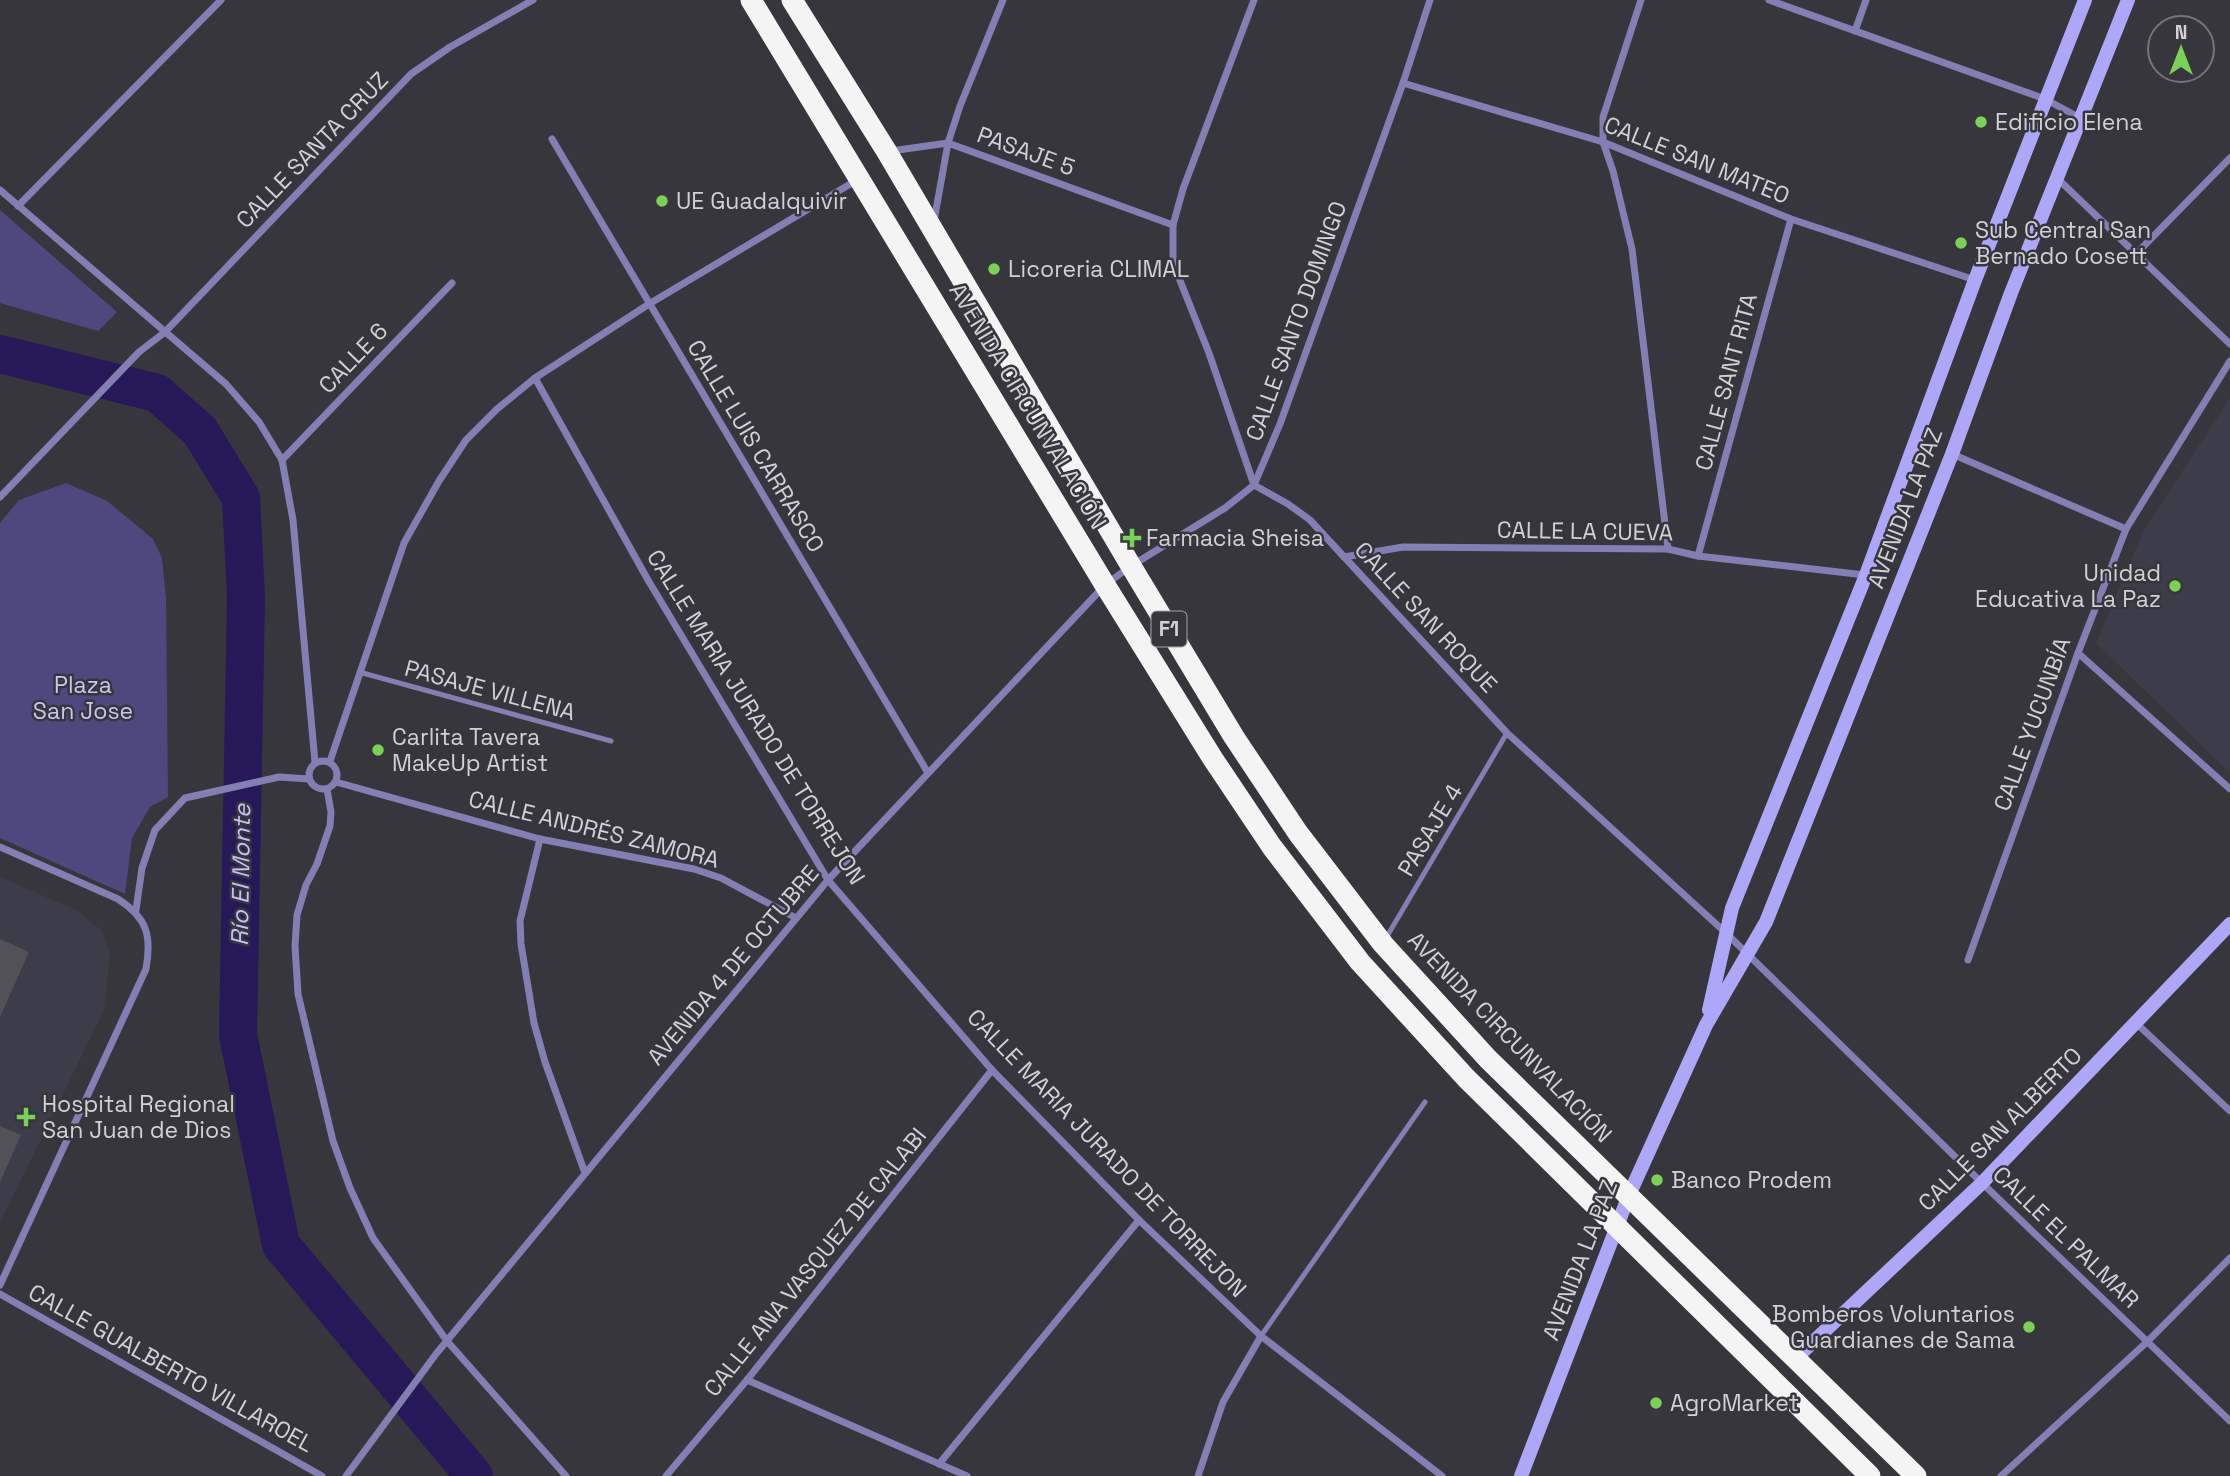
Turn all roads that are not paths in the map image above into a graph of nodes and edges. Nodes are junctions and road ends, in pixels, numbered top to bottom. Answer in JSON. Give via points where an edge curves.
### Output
{"nodes":[{"id":1,"x":221,"y":0,"type":"edge"},
{"id":2,"x":533,"y":0,"type":"edge"},
{"id":3,"x":751,"y":0,"type":"edge"},
{"id":4,"x":792,"y":0,"type":"edge"},
{"id":5,"x":1003,"y":0,"type":"edge"},
{"id":6,"x":1254,"y":0,"type":"edge"},
{"id":7,"x":1430,"y":0,"type":"edge"},
{"id":8,"x":1641,"y":0,"type":"edge"},
{"id":9,"x":1769,"y":0,"type":"edge"},
{"id":10,"x":1866,"y":0,"type":"edge"},
{"id":11,"x":2085,"y":0,"type":"edge"},
{"id":12,"x":2128,"y":0,"type":"edge"},
{"id":13,"x":1855,"y":31,"type":"junction"},
{"id":14,"x":1404,"y":82,"type":"junction"},
{"id":15,"x":2045,"y":99,"type":"junction"},
{"id":16,"x":2082,"y":119,"type":"junction"},
{"id":17,"x":552,"y":139,"type":"dead end"},
{"id":18,"x":1603,"y":142,"type":"junction"},
{"id":19,"x":948,"y":143,"type":"junction"},
{"id":20,"x":887,"y":152,"type":"junction"},
{"id":21,"x":2230,"y":158,"type":"edge"},
{"id":22,"x":2057,"y":178,"type":"junction"},
{"id":23,"x":860,"y":179,"type":"junction"},
{"id":24,"x":0,"y":190,"type":"edge"},
{"id":25,"x":18,"y":206,"type":"junction"},
{"id":26,"x":1791,"y":219,"type":"junction"},
{"id":27,"x":1173,"y":225,"type":"junction"},
{"id":28,"x":933,"y":229,"type":"junction"},
{"id":29,"x":2136,"y":254,"type":"junction"},
{"id":30,"x":1975,"y":280,"type":"junction"},
{"id":31,"x":452,"y":283,"type":"dead end"},
{"id":32,"x":649,"y":304,"type":"junction"},
{"id":33,"x":166,"y":332,"type":"junction"},
{"id":34,"x":2230,"y":344,"type":"edge"},
{"id":35,"x":2230,"y":362,"type":"edge"},
{"id":36,"x":535,"y":378,"type":"junction"},
{"id":37,"x":1952,"y":454,"type":"junction"},
{"id":38,"x":282,"y":460,"type":"junction"},
{"id":39,"x":1254,"y":485,"type":"junction"},
{"id":40,"x":0,"y":497,"type":"edge"},
{"id":41,"x":2126,"y":529,"type":"junction"},
{"id":42,"x":1668,"y":549,"type":"junction"},
{"id":43,"x":1698,"y":556,"type":"junction"},
{"id":44,"x":1344,"y":557,"type":"junction"},
{"id":45,"x":1130,"y":566,"type":"junction"},
{"id":46,"x":1866,"y":575,"type":"junction"},
{"id":47,"x":1105,"y":585,"type":"junction"},
{"id":48,"x":2078,"y":653,"type":"junction"},
{"id":49,"x":359,"y":672,"type":"junction"},
{"id":50,"x":1507,"y":733,"type":"junction"},
{"id":51,"x":611,"y":741,"type":"dead end"},
{"id":52,"x":330,"y":761,"type":"junction"},
{"id":53,"x":315,"y":762,"type":"junction"},
{"id":54,"x":928,"y":773,"type":"junction"},
{"id":55,"x":310,"y":779,"type":"junction"},
{"id":56,"x":336,"y":782,"type":"junction"},
{"id":57,"x":327,"y":789,"type":"junction"},
{"id":58,"x":2230,"y":789,"type":"edge"},
{"id":59,"x":540,"y":839,"type":"junction"},
{"id":60,"x":0,"y":848,"type":"edge"},
{"id":61,"x":828,"y":880,"type":"junction"},
{"id":62,"x":136,"y":911,"type":"junction"},
{"id":63,"x":796,"y":918,"type":"junction"},
{"id":64,"x":2230,"y":924,"type":"edge"},
{"id":65,"x":1726,"y":933,"type":"junction"},
{"id":66,"x":1383,"y":943,"type":"junction"},
{"id":67,"x":1747,"y":954,"type":"junction"},
{"id":68,"x":1968,"y":960,"type":"dead end"},
{"id":69,"x":2135,"y":1022,"type":"junction"},
{"id":70,"x":1706,"y":1025,"type":"junction"},
{"id":71,"x":992,"y":1070,"type":"junction"},
{"id":72,"x":1425,"y":1102,"type":"dead end"},
{"id":73,"x":2230,"y":1111,"type":"edge"},
{"id":74,"x":585,"y":1173,"type":"junction"},
{"id":75,"x":1982,"y":1183,"type":"junction"},
{"id":76,"x":1629,"y":1195,"type":"junction"},
{"id":77,"x":1139,"y":1220,"type":"junction"},
{"id":78,"x":1617,"y":1227,"type":"junction"},
{"id":79,"x":2230,"y":1258,"type":"edge"},
{"id":80,"x":0,"y":1285,"type":"edge"},
{"id":81,"x":0,"y":1294,"type":"edge"},
{"id":82,"x":1261,"y":1336,"type":"junction"},
{"id":83,"x":447,"y":1341,"type":"junction"},
{"id":84,"x":2148,"y":1341,"type":"junction"},
{"id":85,"x":1796,"y":1358,"type":"junction"},
{"id":86,"x":747,"y":1380,"type":"junction"},
{"id":87,"x":2230,"y":1421,"type":"edge"},
{"id":88,"x":939,"y":1464,"type":"junction"},
{"id":89,"x":322,"y":1476,"type":"edge"},
{"id":90,"x":346,"y":1476,"type":"edge"},
{"id":91,"x":566,"y":1476,"type":"edge"},
{"id":92,"x":666,"y":1476,"type":"edge"},
{"id":93,"x":967,"y":1476,"type":"edge"},
{"id":94,"x":1198,"y":1476,"type":"edge"},
{"id":95,"x":1442,"y":1476,"type":"edge"},
{"id":96,"x":1521,"y":1476,"type":"edge"},
{"id":97,"x":1870,"y":1476,"type":"edge"},
{"id":98,"x":1916,"y":1476,"type":"edge"},
{"id":99,"x":2001,"y":1476,"type":"edge"}],
"edges":[{"from":1,"to":25,"type":"street"},
{"from":2,"to":33,"type":"street","name":"CALLE SANTA CRUZ","via":[[411,74]]},
{"from":3,"to":23,"type":"highway","name":"AVENIDA CIRCUNVALACIÓN","number":"F1"},
{"from":4,"to":20,"type":"highway","name":"AVENIDA CIRCUNVALACIÓN","number":"F1"},
{"from":5,"to":19,"type":"street"},
{"from":6,"to":27,"type":"street"},
{"from":7,"to":14,"type":"street","name":"CALLE SANTO DOMINGO"},
{"from":8,"to":18,"type":"street","via":[[1603,117]]},
{"from":9,"to":13,"type":"street"},
{"from":10,"to":13,"type":"street"},
{"from":11,"to":15,"type":"street","name":"AVENIDA LA PAZ"},
{"from":12,"to":16,"type":"street","name":"AVENIDA LA PAZ"},
{"from":13,"to":15,"type":"street"},
{"from":14,"to":18,"type":"street","name":"CALLE SAN MATEO"},
{"from":14,"to":39,"type":"street","name":"CALLE SANTO DOMINGO"},
{"from":15,"to":16,"type":"street"},
{"from":15,"to":30,"type":"street","name":"AVENIDA LA PAZ"},
{"from":16,"to":22,"type":"street","name":"AVENIDA LA PAZ"},
{"from":17,"to":32,"type":"street","name":"CALLE LUIS CARRASCO"},
{"from":18,"to":26,"type":"street","name":"CALLE SAN MATEO"},
{"from":18,"to":42,"type":"street","via":[[1632,249]]},
{"from":19,"to":20,"type":"street"},
{"from":19,"to":27,"type":"street","name":"PASAJE 5"},
{"from":19,"to":28,"type":"street","name":"PASAJE 5"},
{"from":20,"to":28,"type":"highway","name":"AVENIDA CIRCUNVALACIÓN","number":"F1"},
{"from":21,"to":29,"type":"street"},
{"from":22,"to":29,"type":"street"},
{"from":22,"to":37,"type":"street","name":"AVENIDA LA PAZ"},
{"from":23,"to":32,"type":"street"},
{"from":23,"to":47,"type":"highway","name":"AVENIDA CIRCUNVALACIÓN","number":"F1"},
{"from":24,"to":25,"type":"street"},
{"from":25,"to":33,"type":"street"},
{"from":26,"to":30,"type":"street","name":"CALLE SAN MATEO"},
{"from":26,"to":43,"type":"street","name":"CALLE SANT RITA"},
{"from":27,"to":39,"type":"street","via":[[1173,263]]},
{"from":28,"to":45,"type":"highway","name":"AVENIDA CIRCUNVALACIÓN","number":"F1"},
{"from":29,"to":34,"type":"street"},
{"from":30,"to":46,"type":"street","name":"AVENIDA LA PAZ"},
{"from":31,"to":38,"type":"street","name":"CALLE 6"},
{"from":32,"to":36,"type":"street"},
{"from":32,"to":54,"type":"street","name":"CALLE LUIS CARRASCO"},
{"from":33,"to":38,"type":"street","via":[[226,384],[259,422]]},
{"from":33,"to":40,"type":"street","name":"CALLE SANTA CRUZ","via":[[139,352]]},
{"from":35,"to":41,"type":"street","name":"CALLE YUCUNBÍA"},
{"from":36,"to":49,"type":"street","via":[[466,440],[439,481],[404,542]]},
{"from":36,"to":61,"type":"street","name":"CALLE MARIA JURADO DE TORREJON","via":[[648,580]]},
{"from":37,"to":41,"type":"street"},
{"from":37,"to":67,"type":"street","name":"AVENIDA LA PAZ","via":[[1766,922]]},
{"from":38,"to":53,"type":"street","via":[[293,520]]},
{"from":39,"to":44,"type":"street","name":"CALLE SAN ROQUE","via":[[1310,520]]},
{"from":39,"to":45,"type":"street","name":"CALLE SANTO DOMINGO"},
{"from":41,"to":48,"type":"street","name":"CALLE YUCUNBÍA"},
{"from":42,"to":43,"type":"street","name":"CALLE LA CUEVA"},
{"from":42,"to":44,"type":"street","name":"CALLE LA CUEVA","via":[[1403,547]]},
{"from":43,"to":46,"type":"street","name":"CALLE LA CUEVA"},
{"from":44,"to":50,"type":"street","name":"CALLE SAN ROQUE"},
{"from":45,"to":47,"type":"street","name":"CALLE SANTO DOMINGO"},
{"from":45,"to":66,"type":"highway","name":"AVENIDA CIRCUNVALACIÓN","number":"F1","via":[[1291,822]]},
{"from":46,"to":65,"type":"street","name":"AVENIDA LA PAZ","via":[[1732,908]]},
{"from":47,"to":54,"type":"street","name":"AVENIDA 4 DE OCTUBRE"},
{"from":47,"to":78,"type":"highway","name":"AVENIDA CIRCUNVALACIÓN","number":"F1","via":[[1272,847],[1360,962],[1466,1078]]},
{"from":48,"to":58,"type":"street"},
{"from":48,"to":68,"type":"street","name":"CALLE YUCUNBÍA"},
{"from":49,"to":51,"type":"lane","name":"PASAJE VILLENA"},
{"from":49,"to":52,"type":"street"},
{"from":50,"to":65,"type":"street","name":"CALLE SAN ROQUE"},
{"from":50,"to":66,"type":"lane","name":"PASAJE 4"},
{"from":52,"to":53,"type":"street"},
{"from":52,"to":56,"type":"street","via":[[337,768]]},
{"from":53,"to":55,"type":"street"},
{"from":54,"to":61,"type":"street","name":"AVENIDA 4 DE OCTUBRE"},
{"from":55,"to":57,"type":"street"},
{"from":55,"to":62,"type":"street","via":[[279,777],[185,798],[155,830],[142,868]]},
{"from":56,"to":57,"type":"street"},
{"from":56,"to":59,"type":"street","name":"CALLE ANDRÉS ZAMORA"},
{"from":57,"to":83,"type":"street","via":[[330,826],[297,915],[298,995],[332,1141],[350,1188],[373,1238]]},
{"from":59,"to":63,"type":"street","name":"CALLE ANDRÉS ZAMORA","via":[[694,869]]},
{"from":59,"to":74,"type":"street","via":[[520,921],[521,944],[541,1049]]},
{"from":60,"to":62,"type":"street","via":[[118,898]]},
{"from":61,"to":63,"type":"street","name":"AVENIDA 4 DE OCTUBRE"},
{"from":61,"to":71,"type":"street","name":"CALLE MARIA JURADO DE TORREJON"},
{"from":62,"to":80,"type":"street","via":[[147,932],[146,969]]},
{"from":63,"to":74,"type":"street","name":"AVENIDA 4 DE OCTUBRE"},
{"from":64,"to":69,"type":"street","name":"CALLE SAN ALBERTO"},
{"from":65,"to":67,"type":"street","name":"CALLE EL PALMAR"},
{"from":65,"to":70,"type":"street","name":"AVENIDA LA PAZ"},
{"from":66,"to":76,"type":"highway","name":"AVENIDA CIRCUNVALACIÓN","number":"F1","via":[[1488,1059]]},
{"from":67,"to":70,"type":"street","name":"AVENIDA LA PAZ"},
{"from":67,"to":75,"type":"street","name":"CALLE EL PALMAR"},
{"from":69,"to":73,"type":"street"},
{"from":69,"to":75,"type":"street","name":"CALLE SAN ALBERTO"},
{"from":70,"to":76,"type":"street","name":"AVENIDA LA PAZ"},
{"from":71,"to":77,"type":"street","name":"CALLE MARIA JURADO DE TORREJON"},
{"from":71,"to":86,"type":"street","name":"CALLE ANA VASQUEZ DE CALABI"},
{"from":72,"to":82,"type":"lane"},
{"from":74,"to":83,"type":"street","name":"AVENIDA 4 DE OCTUBRE"},
{"from":75,"to":84,"type":"street","name":"CALLE EL PALMAR"},
{"from":75,"to":85,"type":"street","name":"CALLE SAN ALBERTO"},
{"from":76,"to":78,"type":"street","name":"AVENIDA LA PAZ"},
{"from":76,"to":85,"type":"highway","name":"AVENIDA CIRCUNVALACIÓN","number":"F1"},
{"from":77,"to":82,"type":"street","name":"CALLE MARIA JURADO DE TORREJON"},
{"from":77,"to":88,"type":"street"},
{"from":78,"to":96,"type":"street","name":"AVENIDA LA PAZ"},
{"from":78,"to":97,"type":"highway","name":"AVENIDA CIRCUNVALACIÓN","number":"F1"},
{"from":79,"to":84,"type":"street"},
{"from":81,"to":89,"type":"street","name":"CALLE GUALBERTO VILLAROEL"},
{"from":82,"to":94,"type":"street","via":[[1223,1402]]},
{"from":82,"to":95,"type":"street","name":"CALLE MARIA JURADO DE TORREJON"},
{"from":83,"to":90,"type":"street","name":"AVENIDA 4 DE OCTUBRE"},
{"from":83,"to":91,"type":"street"},
{"from":84,"to":87,"type":"street","name":"CALLE EL PALMAR"},
{"from":84,"to":99,"type":"street"},
{"from":85,"to":98,"type":"highway","name":"AVENIDA CIRCUNVALACIÓN","number":"F1"},
{"from":86,"to":88,"type":"street"},
{"from":86,"to":92,"type":"street","name":"CALLE ANA VASQUEZ DE CALABI"},
{"from":88,"to":93,"type":"street"}]}
